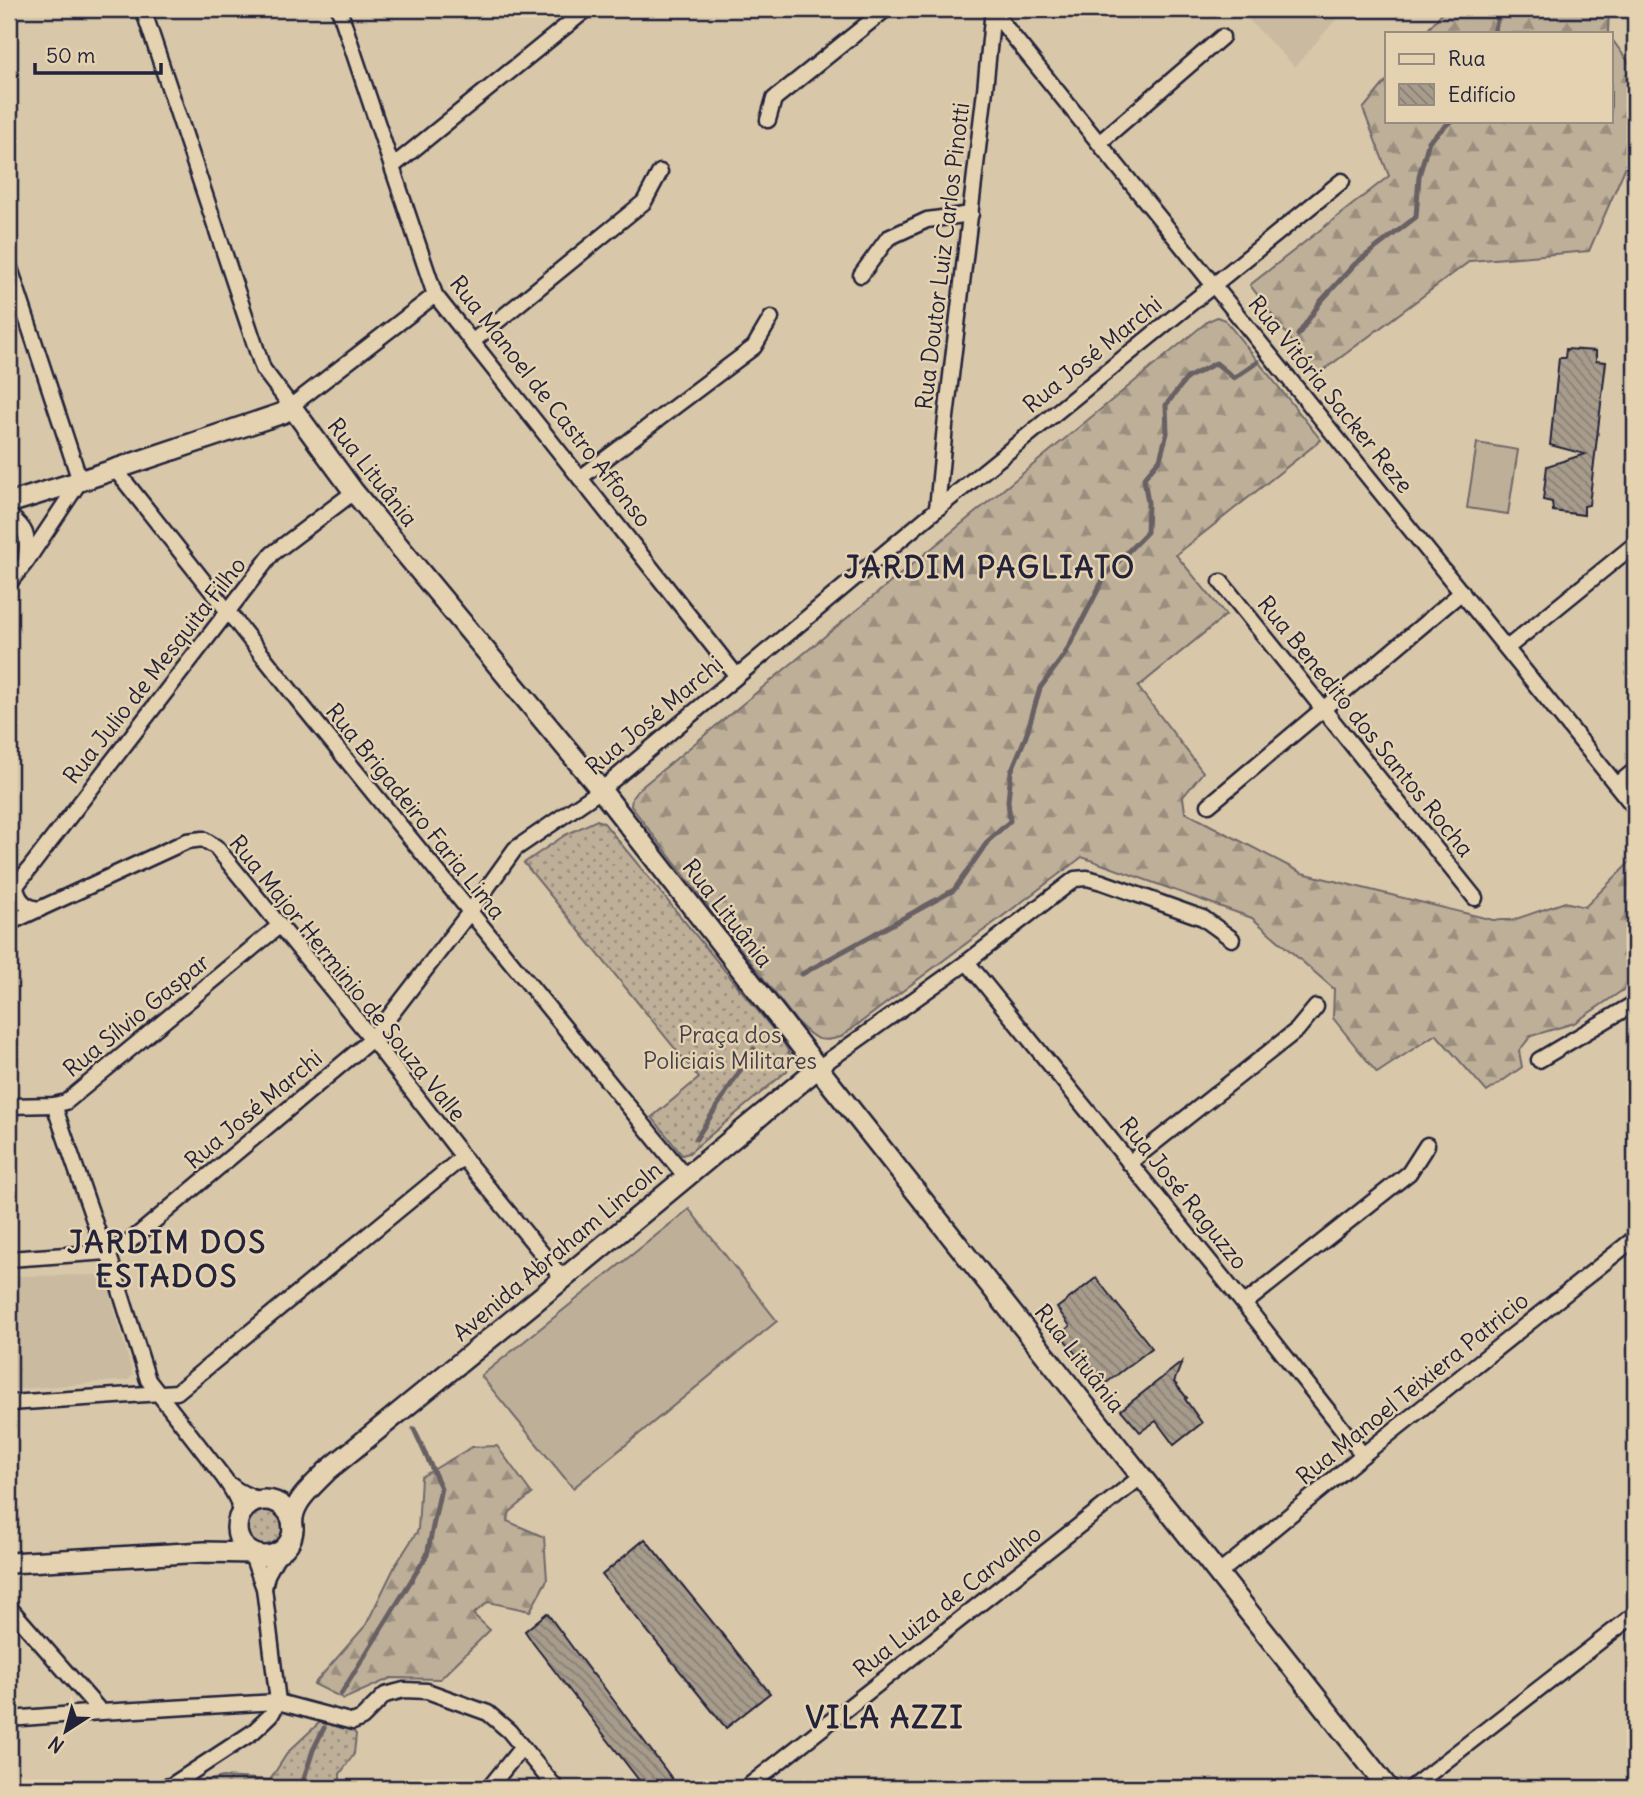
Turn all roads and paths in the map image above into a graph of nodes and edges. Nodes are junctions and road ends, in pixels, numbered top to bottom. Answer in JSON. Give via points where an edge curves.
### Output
{"nodes":[{"id":1,"x":142,"y":9,"type":"edge"},
{"id":2,"x":339,"y":9,"type":"edge"},
{"id":3,"x":587,"y":9,"type":"edge"},
{"id":4,"x":886,"y":9,"type":"edge"},
{"id":5,"x":992,"y":10,"type":"edge"},
{"id":6,"x":1223,"y":37,"type":"dead end"},
{"id":7,"x":768,"y":120,"type":"dead end"},
{"id":8,"x":1099,"y":143,"type":"junction"},
{"id":9,"x":393,"y":166,"type":"junction"},
{"id":10,"x":660,"y":172,"type":"dead end"},
{"id":11,"x":1342,"y":181,"type":"dead end"},
{"id":12,"x":971,"y":214,"type":"junction"},
{"id":13,"x":9,"y":265,"type":"edge"},
{"id":14,"x":861,"y":275,"type":"dead end"},
{"id":15,"x":1214,"y":285,"type":"junction"},
{"id":16,"x":435,"y":295,"type":"junction"},
{"id":17,"x":771,"y":318,"type":"dead end"},
{"id":18,"x":472,"y":342,"type":"junction"},
{"id":19,"x":292,"y":406,"type":"junction"},
{"id":20,"x":116,"y":469,"type":"junction"},
{"id":21,"x":580,"y":478,"type":"junction"},
{"id":22,"x":80,"y":481,"type":"junction"},
{"id":23,"x":354,"y":492,"type":"junction"},
{"id":24,"x":9,"y":503,"type":"edge"},
{"id":25,"x":937,"y":509,"type":"junction"},
{"id":26,"x":9,"y":515,"type":"edge"},
{"id":27,"x":1635,"y":544,"type":"edge"},
{"id":28,"x":26,"y":562,"type":"junction"},
{"id":29,"x":1221,"y":582,"type":"dead end"},
{"id":30,"x":9,"y":583,"type":"edge"},
{"id":31,"x":1462,"y":592,"type":"junction"},
{"id":32,"x":227,"y":612,"type":"junction"},
{"id":33,"x":1507,"y":648,"type":"junction"},
{"id":34,"x":736,"y":676,"type":"junction"},
{"id":35,"x":1323,"y":709,"type":"junction"},
{"id":36,"x":1635,"y":770,"type":"edge"},
{"id":37,"x":1617,"y":785,"type":"junction"},
{"id":38,"x":601,"y":790,"type":"junction"},
{"id":39,"x":1209,"y":805,"type":"dead end"},
{"id":40,"x":1635,"y":808,"type":"edge"},
{"id":41,"x":13,"y":890,"type":"edge"},
{"id":42,"x":1475,"y":898,"type":"dead end"},
{"id":43,"x":40,"y":909,"type":"junction"},
{"id":44,"x":470,"y":913,"type":"junction"},
{"id":45,"x":9,"y":923,"type":"edge"},
{"id":46,"x":279,"y":926,"type":"junction"},
{"id":47,"x":1232,"y":939,"type":"dead end"},
{"id":48,"x":967,"y":962,"type":"junction"},
{"id":49,"x":1635,"y":1003,"type":"edge"},
{"id":50,"x":1316,"y":1007,"type":"dead end"},
{"id":51,"x":372,"y":1039,"type":"junction"},
{"id":52,"x":1539,"y":1060,"type":"dead end"},
{"id":53,"x":818,"y":1068,"type":"junction"},
{"id":54,"x":54,"y":1105,"type":"junction"},
{"id":55,"x":9,"y":1106,"type":"edge"},
{"id":56,"x":1427,"y":1145,"type":"dead end"},
{"id":57,"x":463,"y":1157,"type":"junction"},
{"id":58,"x":1129,"y":1163,"type":"junction"},
{"id":59,"x":686,"y":1177,"type":"junction"},
{"id":60,"x":1635,"y":1238,"type":"edge"},
{"id":61,"x":108,"y":1252,"type":"junction"},
{"id":62,"x":9,"y":1259,"type":"edge"},
{"id":63,"x":564,"y":1279,"type":"junction"},
{"id":64,"x":1244,"y":1304,"type":"junction"},
{"id":65,"x":158,"y":1393,"type":"junction"},
{"id":66,"x":9,"y":1403,"type":"edge"},
{"id":67,"x":1363,"y":1455,"type":"junction"},
{"id":68,"x":327,"y":1472,"type":"junction"},
{"id":69,"x":1142,"y":1476,"type":"junction"},
{"id":70,"x":223,"y":1478,"type":"junction"},
{"id":71,"x":267,"y":1500,"type":"junction"},
{"id":72,"x":238,"y":1521,"type":"junction"},
{"id":73,"x":292,"y":1524,"type":"junction"},
{"id":74,"x":205,"y":1552,"type":"junction"},
{"id":75,"x":251,"y":1553,"type":"junction"},
{"id":76,"x":279,"y":1553,"type":"junction"},
{"id":77,"x":9,"y":1563,"type":"edge"},
{"id":78,"x":1218,"y":1574,"type":"junction"},
{"id":79,"x":264,"y":1588,"type":"junction"},
{"id":80,"x":9,"y":1607,"type":"edge"},
{"id":81,"x":1635,"y":1614,"type":"edge"},
{"id":82,"x":278,"y":1702,"type":"junction"},
{"id":83,"x":101,"y":1712,"type":"junction"},
{"id":84,"x":9,"y":1719,"type":"edge"},
{"id":85,"x":522,"y":1747,"type":"junction"},
{"id":86,"x":162,"y":1788,"type":"edge"},
{"id":87,"x":489,"y":1788,"type":"edge"},
{"id":88,"x":556,"y":1788,"type":"edge"},
{"id":89,"x":746,"y":1788,"type":"edge"},
{"id":90,"x":1388,"y":1788,"type":"edge"},
{"id":91,"x":1411,"y":1788,"type":"edge"}],
"edges":[{"from":1,"to":19,"type":"street","name":"Rua Lituânia","via":[[263,369]]},
{"from":2,"to":9,"type":"street","name":"Rua Manoel de Castro Affonso"},
{"from":3,"to":9,"type":"street"},
{"from":4,"to":7,"type":"street","via":[[774,99]]},
{"from":5,"to":8,"type":"street","name":"Rua Vitória Sacker Reze"},
{"from":5,"to":12,"type":"street","name":"Rua Doutor Luiz Carlos Pinotti"},
{"from":6,"to":8,"type":"street"},
{"from":8,"to":15,"type":"street","name":"Rua Vitória Sacker Reze"},
{"from":9,"to":16,"type":"street","name":"Rua Manoel de Castro Affonso"},
{"from":10,"to":18,"type":"street","via":[[644,202]]},
{"from":11,"to":15,"type":"street","name":"Rua José Marchi"},
{"from":12,"to":14,"type":"street","via":[[926,220],[888,238]]},
{"from":12,"to":25,"type":"street","name":"Rua Doutor Luiz Carlos Pinotti"},
{"from":13,"to":22,"type":"street"},
{"from":15,"to":25,"type":"street","name":"Rua José Marchi"},
{"from":15,"to":31,"type":"street","name":"Rua Vitória Sacker Reze"},
{"from":16,"to":18,"type":"street","name":"Rua Manoel de Castro Affonso"},
{"from":16,"to":19,"type":"street"},
{"from":17,"to":21,"type":"street","via":[[754,347]]},
{"from":18,"to":21,"type":"street","name":"Rua Manoel de Castro Affonso"},
{"from":19,"to":20,"type":"street","via":[[284,413]]},
{"from":19,"to":23,"type":"street","name":"Rua Lituânia"},
{"from":20,"to":22,"type":"street"},
{"from":20,"to":32,"type":"street","name":"Rua Brigadeiro Faria Lima"},
{"from":21,"to":34,"type":"street","name":"Rua Manoel de Castro Affonso"},
{"from":22,"to":24,"type":"street"},
{"from":22,"to":28,"type":"street"},
{"from":23,"to":32,"type":"street","name":"Rua Julio de Mesquita Filho","via":[[272,554]]},
{"from":23,"to":38,"type":"street","name":"Rua Lituânia"},
{"from":25,"to":34,"type":"street","name":"Rua José Marchi"},
{"from":26,"to":28,"type":"street","via":[[23,528],[29,542]]},
{"from":27,"to":33,"type":"street"},
{"from":28,"to":30,"type":"street"},
{"from":29,"to":35,"type":"street","name":"Rua Benedito dos Santos Rocha"},
{"from":31,"to":33,"type":"street","name":"Rua Vitória Sacker Reze"},
{"from":31,"to":35,"type":"street"},
{"from":32,"to":41,"type":"street","name":"Rua Julio de Mesquita Filho"},
{"from":32,"to":44,"type":"street","name":"Rua Brigadeiro Faria Lima"},
{"from":33,"to":37,"type":"street","name":"Rua Vitória Sacker Reze"},
{"from":34,"to":38,"type":"street","name":"Rua José Marchi"},
{"from":35,"to":39,"type":"street"},
{"from":35,"to":42,"type":"street","name":"Rua Benedito dos Santos Rocha"},
{"from":36,"to":37,"type":"street"},
{"from":37,"to":40,"type":"street","name":"Rua Vitória Sacker Reze"},
{"from":38,"to":44,"type":"street","name":"Rua José Marchi","via":[[515,849]]},
{"from":38,"to":53,"type":"street","name":"Rua Lituânia"},
{"from":41,"to":43,"type":"street","via":[[23,903]]},
{"from":43,"to":45,"type":"street","name":"Rua Major Herminio de Souza Valle"},
{"from":43,"to":46,"type":"street","name":"Rua Major Herminio de Souza Valle","via":[[187,841],[203,839],[216,847]]},
{"from":44,"to":51,"type":"street","name":"Rua José Marchi"},
{"from":44,"to":59,"type":"street","name":"Rua Brigadeiro Faria Lima"},
{"from":46,"to":51,"type":"street","name":"Rua Major Herminio de Souza Valle"},
{"from":46,"to":54,"type":"street","name":"Rua Sílvio Gaspar","via":[[66,1102]]},
{"from":47,"to":48,"type":"street","via":[[1203,918],[1102,882],[1075,879]]},
{"from":48,"to":53,"type":"street"},
{"from":48,"to":58,"type":"street","name":"Rua José Raguzzo"},
{"from":49,"to":52,"type":"street"},
{"from":50,"to":58,"type":"street","via":[[1297,1030]]},
{"from":51,"to":57,"type":"street","name":"Rua Major Herminio de Souza Valle"},
{"from":51,"to":61,"type":"street","name":"Rua José Marchi","via":[[128,1243]]},
{"from":53,"to":59,"type":"street","name":"Avenida Abraham Lincoln"},
{"from":53,"to":69,"type":"street","name":"Rua Lituânia"},
{"from":54,"to":55,"type":"street","name":"Rua Sílvio Gaspar"},
{"from":54,"to":61,"type":"street"},
{"from":56,"to":64,"type":"street","via":[[1409,1173]]},
{"from":57,"to":63,"type":"street","name":"Rua Major Herminio de Souza Valle"},
{"from":57,"to":65,"type":"street","via":[[177,1392]]},
{"from":58,"to":64,"type":"street","name":"Rua José Raguzzo"},
{"from":59,"to":63,"type":"street","name":"Avenida Abraham Lincoln"},
{"from":60,"to":67,"type":"street","name":"Rua Manoel Teixiera Patricio"},
{"from":61,"to":62,"type":"street","name":"Rua José Marchi"},
{"from":61,"to":65,"type":"street","via":[[148,1380]]},
{"from":63,"to":68,"type":"street","name":"Avenida Abraham Lincoln"},
{"from":64,"to":67,"type":"street","name":"Rua José Raguzzo"},
{"from":65,"to":66,"type":"street"},
{"from":65,"to":70,"type":"street"},
{"from":67,"to":78,"type":"street","name":"Rua Manoel Teixiera Patricio"},
{"from":68,"to":71,"type":"street","name":"Avenida Abraham Lincoln","via":[[285,1497]]},
{"from":68,"to":73,"type":"street","name":"Avenida Abraham Lincoln","via":[[302,1496]]},
{"from":69,"to":78,"type":"street","name":"Rua Lituânia"},
{"from":69,"to":89,"type":"street","name":"Rua Luiza de Carvalho"},
{"from":70,"to":71,"type":"street","via":[[243,1494]]},
{"from":70,"to":72,"type":"street","via":[[239,1505]]},
{"from":71,"to":72,"type":"street","via":[[247,1506]]},
{"from":71,"to":73,"type":"street","via":[[287,1510]]},
{"from":72,"to":74,"type":"street","via":[[229,1539]]},
{"from":72,"to":75,"type":"street","via":[[239,1539]]},
{"from":73,"to":76,"type":"street","via":[[291,1538]]},
{"from":74,"to":75,"type":"street"},
{"from":74,"to":77,"type":"street"},
{"from":75,"to":76,"type":"street"},
{"from":75,"to":79,"type":"street"},
{"from":76,"to":79,"type":"street"},
{"from":78,"to":90,"type":"street","name":"Rua Lituânia"},
{"from":79,"to":82,"type":"street"},
{"from":80,"to":83,"type":"street"},
{"from":81,"to":91,"type":"street"},
{"from":82,"to":83,"type":"street"},
{"from":82,"to":85,"type":"street","via":[[353,1722],[384,1695],[427,1691],[488,1713]]},
{"from":82,"to":86,"type":"street","via":[[253,1732]]},
{"from":83,"to":84,"type":"street"},
{"from":85,"to":87,"type":"street"},
{"from":85,"to":88,"type":"street"}]}
